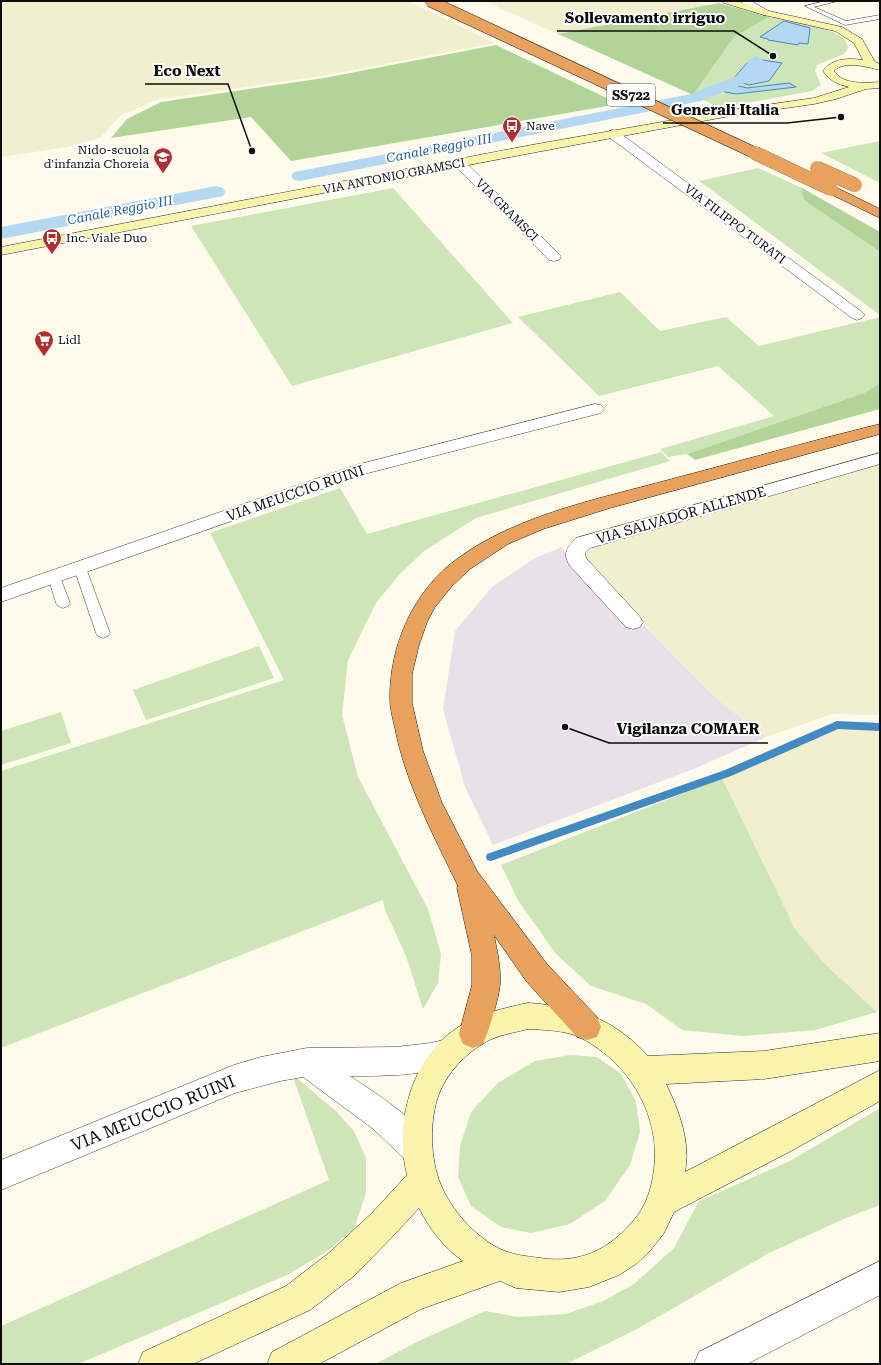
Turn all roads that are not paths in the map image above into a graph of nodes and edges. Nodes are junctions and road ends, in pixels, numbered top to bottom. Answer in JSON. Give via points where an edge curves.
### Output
{"nodes":[{"id":1,"x":430,"y":1,"type":"edge"},
{"id":2,"x":454,"y":1,"type":"edge"},
{"id":3,"x":727,"y":1,"type":"edge"},
{"id":4,"x":744,"y":1,"type":"edge"},
{"id":5,"x":836,"y":1,"type":"edge"},
{"id":6,"x":767,"y":13,"type":"junction"},
{"id":7,"x":880,"y":17,"type":"edge"},
{"id":8,"x":860,"y":45,"type":"junction"},
{"id":9,"x":592,"y":64,"type":"dead end"},
{"id":10,"x":839,"y":64,"type":"junction"},
{"id":11,"x":876,"y":66,"type":"edge"},
{"id":12,"x":833,"y":78,"type":"junction"},
{"id":13,"x":880,"y":85,"type":"edge"},
{"id":14,"x":864,"y":86,"type":"junction"},
{"id":15,"x":787,"y":104,"type":"junction"},
{"id":16,"x":691,"y":110,"type":"dead end"},
{"id":17,"x":727,"y":126,"type":"dead end"},
{"id":18,"x":613,"y":134,"type":"junction"},
{"id":19,"x":805,"y":162,"type":"dead end"},
{"id":20,"x":459,"y":163,"type":"junction"},
{"id":21,"x":867,"y":191,"type":"dead end"},
{"id":22,"x":880,"y":214,"type":"edge"},
{"id":23,"x":1,"y":251,"type":"edge"},
{"id":24,"x":554,"y":257,"type":"dead end"},
{"id":25,"x":857,"y":315,"type":"dead end"},
{"id":26,"x":595,"y":409,"type":"dead end"},
{"id":27,"x":880,"y":429,"type":"edge"},
{"id":28,"x":880,"y":458,"type":"edge"},
{"id":29,"x":80,"y":568,"type":"junction"},
{"id":30,"x":54,"y":577,"type":"junction"},
{"id":31,"x":1,"y":595,"type":"edge"},
{"id":32,"x":63,"y":604,"type":"dead end"},
{"id":33,"x":633,"y":622,"type":"dead end"},
{"id":34,"x":103,"y":634,"type":"dead end"},
{"id":35,"x":468,"y":879,"type":"junction"},
{"id":36,"x":587,"y":1027,"type":"junction"},
{"id":37,"x":473,"y":1034,"type":"junction"},
{"id":38,"x":880,"y":1047,"type":"edge"},
{"id":39,"x":448,"y":1053,"type":"junction"},
{"id":40,"x":308,"y":1062,"type":"junction"},
{"id":41,"x":642,"y":1071,"type":"junction"},
{"id":42,"x":880,"y":1085,"type":"edge"},
{"id":43,"x":416,"y":1148,"type":"junction"},
{"id":44,"x":1,"y":1175,"type":"edge"},
{"id":45,"x":422,"y":1181,"type":"junction"},
{"id":46,"x":664,"y":1200,"type":"junction"},
{"id":47,"x":497,"y":1266,"type":"junction"},
{"id":48,"x":880,"y":1277,"type":"edge"},
{"id":49,"x":155,"y":1364,"type":"edge"},
{"id":50,"x":284,"y":1364,"type":"edge"},
{"id":51,"x":711,"y":1364,"type":"edge"}],
"edges":[{"from":1,"to":22,"type":"highway","number":"SS722","bridge":true},
{"from":2,"to":9,"type":"highway"},
{"from":3,"to":6,"type":"street"},
{"from":4,"to":6,"type":"street"},
{"from":5,"to":7,"type":"lane","via":[[808,6],[845,23]]},
{"from":6,"to":8,"type":"street","via":[[832,27],[858,41]]},
{"from":8,"to":10,"type":"street","via":[[855,53]]},
{"from":8,"to":11,"type":"street"},
{"from":10,"to":11,"type":"street","via":[[854,62]]},
{"from":10,"to":12,"type":"street","name":"VIA ANTONIO GRAMSCI","via":[[829,68],[828,71]]},
{"from":12,"to":14,"type":"street","name":"VIA ANTONIO GRAMSCI"},
{"from":12,"to":15,"type":"street","name":"VIA ANTONIO GRAMSCI","via":[[833,83],[824,92]]},
{"from":13,"to":14,"type":"street","name":"VIA ANTONIO GRAMSCI"},
{"from":14,"to":15,"type":"street","name":"VIA ANTONIO GRAMSCI","via":[[832,97]]},
{"from":15,"to":18,"type":"street","name":"VIA ANTONIO GRAMSCI"},
{"from":16,"to":17,"type":"highway"},
{"from":18,"to":20,"type":"street","name":"VIA ANTONIO GRAMSCI"},
{"from":18,"to":25,"type":"street","name":"VIA FILIPPO TURATI"},
{"from":19,"to":21,"type":"highway","bridge":true},
{"from":20,"to":23,"type":"street","name":"VIA ANTONIO GRAMSCI"},
{"from":20,"to":24,"type":"street","name":"VIA GRAMSCI"},
{"from":26,"to":29,"type":"street","name":"VIA MEUCCIO RUINI","via":[[362,469]]},
{"from":27,"to":35,"type":"highway","via":[[602,504],[536,525],[495,544],[463,564],[444,581],[426,604],[408,645],[401,674],[401,703],[411,751],[430,803]]},
{"from":28,"to":33,"type":"street","name":"VIA SALVADOR ALLENDE","via":[[583,543],[575,551],[577,561]]},
{"from":29,"to":30,"type":"street","name":"VIA MEUCCIO RUINI"},
{"from":29,"to":34,"type":"lane"},
{"from":30,"to":31,"type":"street","name":"VIA MEUCCIO RUINI"},
{"from":30,"to":32,"type":"lane"},
{"from":35,"to":36,"type":"highway","via":[[537,973]]},
{"from":35,"to":37,"type":"highway","via":[[485,956],[486,985]]},
{"from":36,"to":37,"type":"street","via":[[558,1018],[528,1016],[499,1022]]},
{"from":36,"to":41,"type":"street","via":[[626,1053]]},
{"from":37,"to":39,"type":"street"},
{"from":38,"to":41,"type":"street","via":[[764,1065]]},
{"from":39,"to":40,"type":"street","name":"VIA MEUCCIO RUINI","via":[[428,1058]]},
{"from":39,"to":43,"type":"street","via":[[429,1081],[418,1113]]},
{"from":40,"to":43,"type":"street","via":[[383,1117]]},
{"from":40,"to":44,"type":"street","name":"VIA MEUCCIO RUINI","via":[[270,1068],[234,1079]]},
{"from":41,"to":46,"type":"street","via":[[660,1100],[670,1132],[671,1166]]},
{"from":42,"to":46,"type":"street"},
{"from":43,"to":45,"type":"street"},
{"from":45,"to":47,"type":"street","via":[[434,1207],[451,1230],[473,1250]]},
{"from":45,"to":49,"type":"street","via":[[342,1264],[298,1298]]},
{"from":46,"to":47,"type":"street","via":[[648,1228],[626,1252],[597,1269],[565,1277],[530,1276]]},
{"from":47,"to":50,"type":"street","via":[[413,1295]]},
{"from":48,"to":51,"type":"street"}]}
